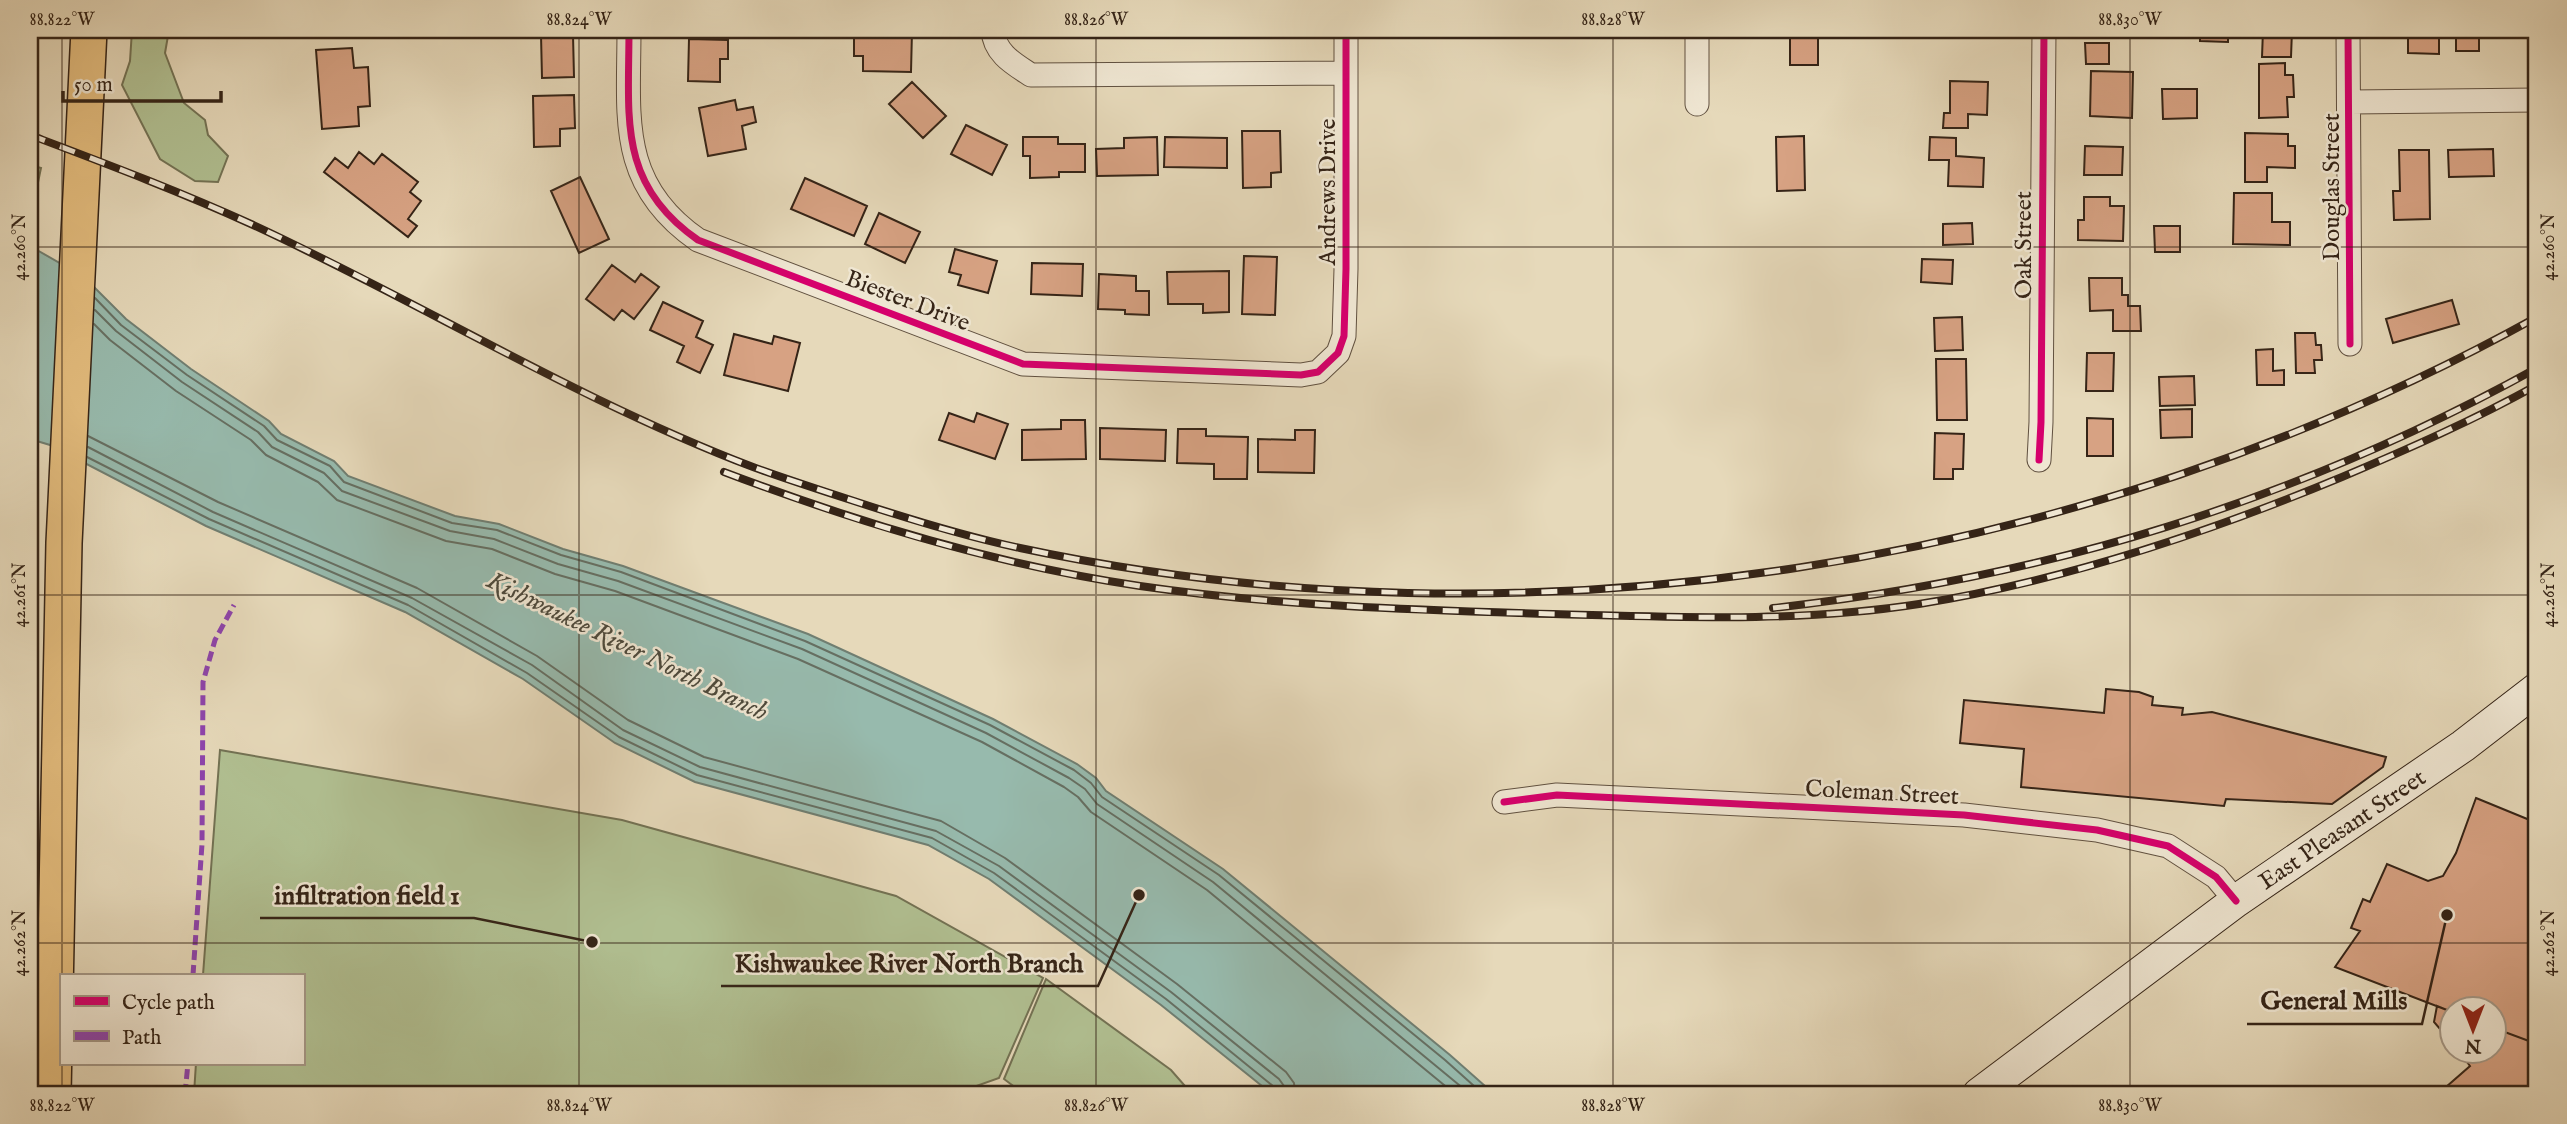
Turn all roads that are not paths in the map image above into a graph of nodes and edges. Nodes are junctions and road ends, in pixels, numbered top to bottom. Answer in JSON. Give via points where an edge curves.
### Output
{"nodes":[{"id":1,"x":89,"y":30,"type":"edge"},
{"id":2,"x":629,"y":30,"type":"edge"},
{"id":3,"x":993,"y":30,"type":"edge"},
{"id":4,"x":1346,"y":30,"type":"edge"},
{"id":5,"x":1697,"y":30,"type":"edge"},
{"id":6,"x":2044,"y":30,"type":"edge"},
{"id":7,"x":2348,"y":30,"type":"edge"},
{"id":8,"x":1345,"y":73,"type":"junction"},
{"id":9,"x":2537,"y":100,"type":"edge"},
{"id":10,"x":2351,"y":102,"type":"junction"},
{"id":11,"x":1697,"y":104,"type":"dead end"},
{"id":12,"x":2350,"y":344,"type":"dead end"},
{"id":13,"x":1338,"y":353,"type":"joint"},
{"id":14,"x":2039,"y":460,"type":"dead end"},
{"id":15,"x":2537,"y":689,"type":"edge"},
{"id":16,"x":1504,"y":802,"type":"dead end"},
{"id":17,"x":2236,"y":901,"type":"junction"},
{"id":18,"x":53,"y":1094,"type":"edge"},
{"id":19,"x":1979,"y":1094,"type":"edge"}],
"edges":[{"from":1,"to":18,"type":"main road","via":[[64,543]]},
{"from":2,"to":13,"type":"street","name":"Biester Drive","via":[[629,117],[637,166],[661,209],[698,240],[1023,364],[1301,375],[1318,372]]},
{"from":3,"to":8,"type":"street","via":[[1000,51],[1031,75]]},
{"from":4,"to":8,"type":"street","name":"Andrews Drive"},
{"from":5,"to":11,"type":"street"},
{"from":6,"to":14,"type":"street","name":"Oak Street"},
{"from":7,"to":10,"type":"street","name":"Douglas Street"},
{"from":8,"to":13,"type":"street","name":"Andrews Drive","via":[[1346,269],[1344,336]]},
{"from":9,"to":10,"type":"street"},
{"from":10,"to":12,"type":"street","name":"Douglas Street"},
{"from":15,"to":17,"type":"main road","name":"East Pleasant Street","via":[[2463,746]]},
{"from":16,"to":17,"type":"street","name":"Coleman Street","via":[[1557,796],[1619,798],[1964,815],[2097,830],[2168,846],[2216,877]]},
{"from":17,"to":19,"type":"main road","name":"East Pleasant Street"}]}
